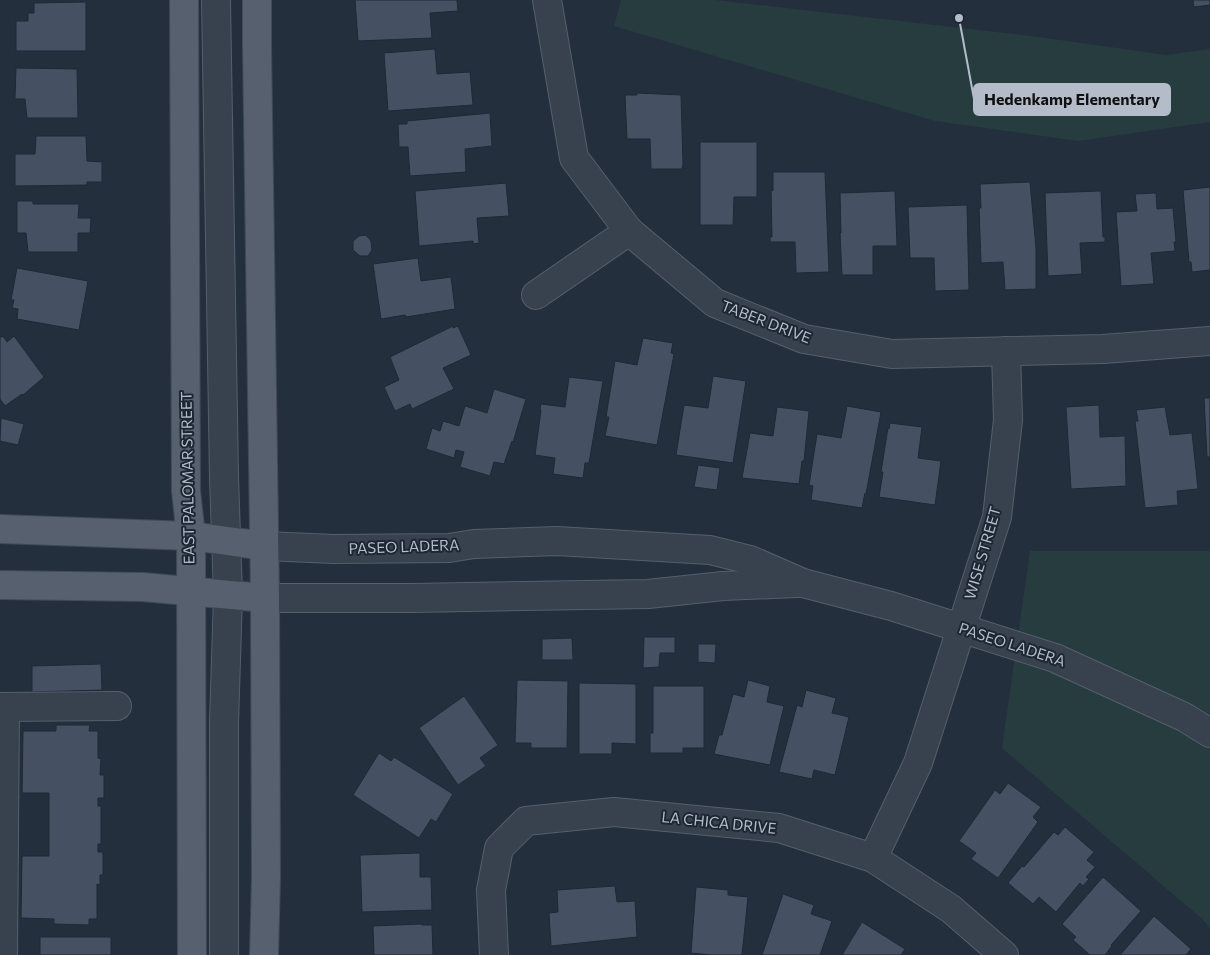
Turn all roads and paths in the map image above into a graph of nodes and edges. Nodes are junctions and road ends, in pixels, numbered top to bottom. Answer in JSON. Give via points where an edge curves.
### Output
{"nodes":[{"id":1,"x":184,"y":0,"type":"edge"},
{"id":2,"x":216,"y":0,"type":"edge"},
{"id":3,"x":258,"y":0,"type":"edge"},
{"id":4,"x":547,"y":0,"type":"edge"},
{"id":5,"x":629,"y":231,"type":"junction"},
{"id":6,"x":536,"y":295,"type":"dead end"},
{"id":7,"x":1210,"y":341,"type":"edge"},
{"id":8,"x":1006,"y":351,"type":"junction"},
{"id":9,"x":0,"y":529,"type":"edge"},
{"id":10,"x":190,"y":536,"type":"junction"},
{"id":11,"x":226,"y":540,"type":"junction"},
{"id":12,"x":264,"y":546,"type":"junction"},
{"id":13,"x":803,"y":583,"type":"junction"},
{"id":14,"x":0,"y":585,"type":"edge"},
{"id":15,"x":191,"y":592,"type":"junction"},
{"id":16,"x":228,"y":595,"type":"junction"},
{"id":17,"x":265,"y":598,"type":"junction"},
{"id":18,"x":961,"y":628,"type":"junction"},
{"id":19,"x":117,"y":706,"type":"dead end"},
{"id":20,"x":3,"y":707,"type":"edge"},
{"id":21,"x":1210,"y":733,"type":"edge"},
{"id":22,"x":873,"y":858,"type":"junction"},
{"id":23,"x":4,"y":955,"type":"edge"},
{"id":24,"x":192,"y":955,"type":"edge"},
{"id":25,"x":224,"y":955,"type":"edge"},
{"id":26,"x":264,"y":955,"type":"edge"},
{"id":27,"x":494,"y":955,"type":"edge"},
{"id":28,"x":1004,"y":955,"type":"edge"}],
"edges":[{"from":1,"to":10,"type":"main road","name":"EAST PALOMAR STREET","via":[[186,491]]},
{"from":2,"to":11,"type":"street"},
{"from":3,"to":12,"type":"main road"},
{"from":4,"to":5,"type":"street","name":"TABER DRIVE","via":[[574,158]]},
{"from":5,"to":6,"type":"street"},
{"from":5,"to":8,"type":"street","name":"TABER DRIVE","via":[[715,302],[804,339],[892,354]]},
{"from":7,"to":8,"type":"street","name":"TABER DRIVE","via":[[1103,349]]},
{"from":8,"to":18,"type":"street","name":"WISE STREET","via":[[1008,420],[997,517]]},
{"from":9,"to":10,"type":"main road","name":"PASEO LADERA"},
{"from":10,"to":11,"type":"main road","name":"PASEO LADERA"},
{"from":10,"to":15,"type":"main road","name":"EAST PALOMAR STREET"},
{"from":11,"to":12,"type":"main road","name":"PASEO LADERA"},
{"from":11,"to":16,"type":"street"},
{"from":12,"to":13,"type":"street","name":"PASEO LADERA","via":[[449,548],[557,541],[710,550],[750,560]]},
{"from":12,"to":17,"type":"main road"},
{"from":13,"to":17,"type":"street","name":"PASEO LADERA","via":[[723,586],[648,594]]},
{"from":13,"to":18,"type":"street","name":"PASEO LADERA"},
{"from":14,"to":15,"type":"main road","name":"PASEO LADERA","via":[[142,587]]},
{"from":15,"to":16,"type":"main road","name":"PASEO LADERA"},
{"from":15,"to":24,"type":"main road","name":"EAST PALOMAR STREET"},
{"from":16,"to":17,"type":"main road","name":"PASEO LADERA"},
{"from":16,"to":25,"type":"street","via":[[224,723]]},
{"from":17,"to":26,"type":"main road"},
{"from":18,"to":21,"type":"street","name":"PASEO LADERA","via":[[1055,658],[1184,717]]},
{"from":18,"to":22,"type":"street","name":"WISE STREET","via":[[918,763]]},
{"from":19,"to":20,"type":"street"},
{"from":20,"to":23,"type":"street"},
{"from":22,"to":27,"type":"street","name":"LA CHICA DRIVE","via":[[778,828],[614,812],[526,821],[499,848],[491,890]]},
{"from":22,"to":28,"type":"street","name":"LA CHICA DRIVE","via":[[951,909]]}]}
